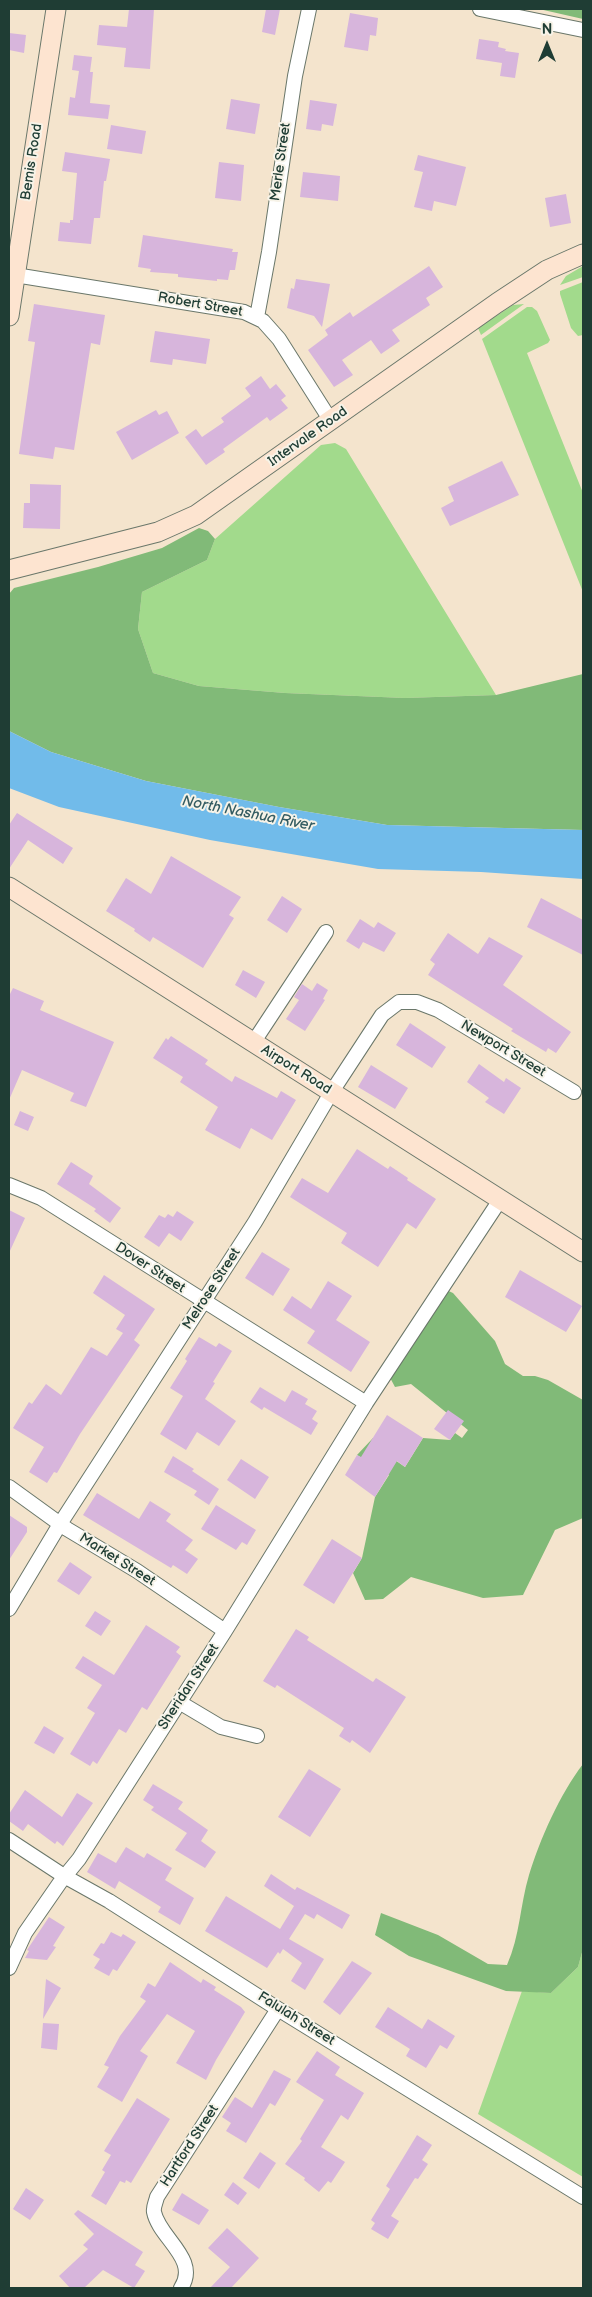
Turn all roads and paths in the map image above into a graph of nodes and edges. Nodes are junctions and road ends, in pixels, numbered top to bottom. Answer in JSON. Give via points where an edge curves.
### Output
{"nodes":[{"id":1,"x":56,"y":9,"type":"edge"},
{"id":2,"x":310,"y":9,"type":"edge"},
{"id":3,"x":480,"y":9,"type":"edge"},
{"id":4,"x":583,"y":30,"type":"edge"},
{"id":5,"x":583,"y":254,"type":"edge"},
{"id":6,"x":15,"y":275,"type":"junction"},
{"id":7,"x":9,"y":316,"type":"edge"},
{"id":8,"x":257,"y":317,"type":"junction"},
{"id":9,"x":331,"y":421,"type":"junction"},
{"id":10,"x":9,"y":570,"type":"edge"},
{"id":11,"x":9,"y":887,"type":"edge"},
{"id":12,"x":326,"y":932,"type":"dead end"},
{"id":13,"x":432,"y":1008,"type":"joint"},
{"id":14,"x":253,"y":1043,"type":"junction"},
{"id":15,"x":332,"y":1092,"type":"junction"},
{"id":16,"x":574,"y":1092,"type":"dead end"},
{"id":17,"x":9,"y":1185,"type":"edge"},
{"id":18,"x":500,"y":1200,"type":"junction"},
{"id":19,"x":583,"y":1252,"type":"edge"},
{"id":20,"x":204,"y":1302,"type":"junction"},
{"id":21,"x":366,"y":1403,"type":"junction"},
{"id":22,"x":9,"y":1487,"type":"edge"},
{"id":23,"x":60,"y":1524,"type":"junction"},
{"id":24,"x":9,"y":1609,"type":"edge"},
{"id":25,"x":225,"y":1631,"type":"junction"},
{"id":26,"x":179,"y":1702,"type":"junction"},
{"id":27,"x":257,"y":1736,"type":"dead end"},
{"id":28,"x":9,"y":1840,"type":"edge"},
{"id":29,"x":64,"y":1876,"type":"junction"},
{"id":30,"x":9,"y":1968,"type":"edge"},
{"id":31,"x":278,"y":2009,"type":"junction"},
{"id":32,"x":583,"y":2198,"type":"edge"},
{"id":33,"x":181,"y":2288,"type":"edge"}],
"edges":[{"from":1,"to":6,"type":"main road","name":"Bemis Road"},
{"from":2,"to":8,"type":"street","name":"Merle Street","via":[[293,85]]},
{"from":3,"to":4,"type":"street"},
{"from":5,"to":9,"type":"main road","name":"Intervale Road","via":[[547,270],[497,303]]},
{"from":6,"to":7,"type":"main road","name":"Bemis Road"},
{"from":6,"to":8,"type":"street","name":"Robert Street","via":[[212,306]]},
{"from":8,"to":9,"type":"street","name":"Robert Street","via":[[272,329]]},
{"from":9,"to":10,"type":"main road","name":"Intervale Road","via":[[179,524]]},
{"from":11,"to":14,"type":"main road","name":"Airport Road"},
{"from":12,"to":14,"type":"street"},
{"from":13,"to":15,"type":"street","name":"Melrose Street","via":[[416,1002],[399,1002],[382,1015]]},
{"from":13,"to":16,"type":"street","name":"Newport Street"},
{"from":14,"to":15,"type":"main road","name":"Airport Road"},
{"from":15,"to":18,"type":"main road","name":"Airport Road"},
{"from":15,"to":20,"type":"street","name":"Melrose Street"},
{"from":17,"to":20,"type":"street","name":"Dover Street","via":[[41,1198]]},
{"from":18,"to":19,"type":"main road","name":"Airport Road"},
{"from":18,"to":21,"type":"street","name":"Sheridan Street"},
{"from":20,"to":21,"type":"street","name":"Dover Street"},
{"from":20,"to":23,"type":"street","name":"Melrose Street"},
{"from":21,"to":25,"type":"street","name":"Sheridan Street"},
{"from":22,"to":23,"type":"street","name":"Market Street"},
{"from":23,"to":24,"type":"street","name":"Melrose Street"},
{"from":23,"to":25,"type":"street","name":"Market Street"},
{"from":25,"to":26,"type":"street","name":"Sheridan Street"},
{"from":26,"to":27,"type":"street","via":[[221,1727]]},
{"from":26,"to":29,"type":"street","name":"Sheridan Street","via":[[79,1859]]},
{"from":28,"to":29,"type":"street","name":"Falulah Street"},
{"from":29,"to":30,"type":"street","name":"Sheridan Street","via":[[25,1933]]},
{"from":29,"to":31,"type":"street","name":"Falulah Street","via":[[109,1900]]},
{"from":31,"to":32,"type":"street","name":"Falulah Street"},
{"from":31,"to":33,"type":"street","name":"Hartford Street","via":[[157,2197],[154,2210],[158,2223],[185,2265],[186,2274]]}]}
